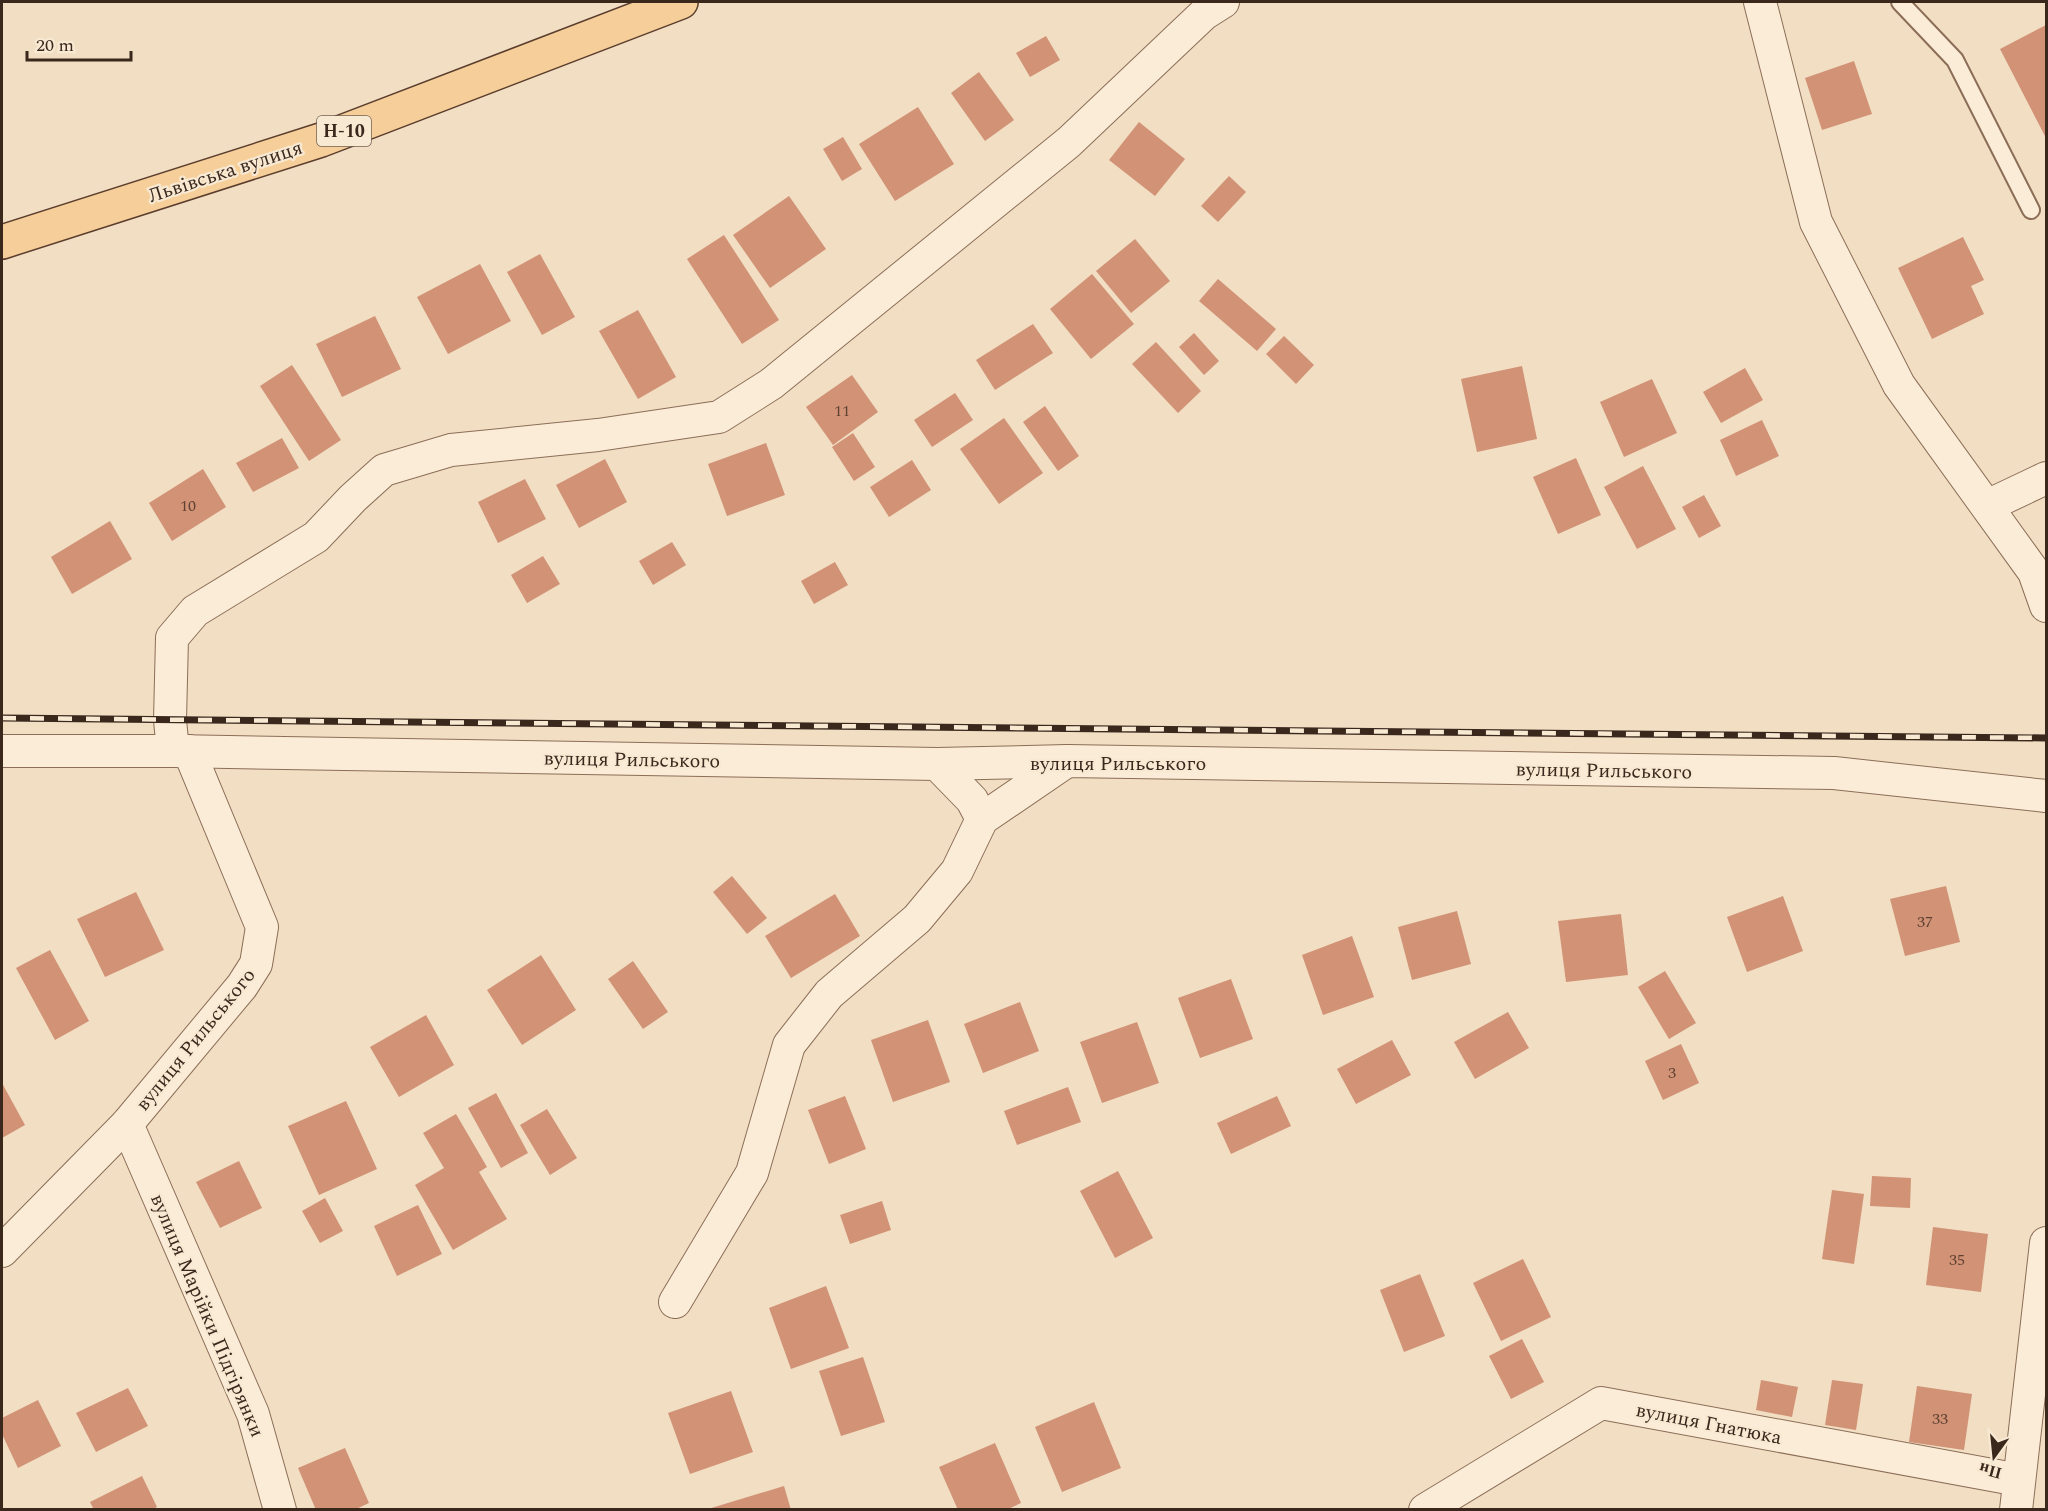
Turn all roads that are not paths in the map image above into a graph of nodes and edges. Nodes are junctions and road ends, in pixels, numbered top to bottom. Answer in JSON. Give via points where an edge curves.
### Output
{"nodes":[{"id":1,"x":681,"y":2,"type":"edge"},
{"id":2,"x":1223,"y":2,"type":"edge"},
{"id":3,"x":1760,"y":2,"type":"edge"},
{"id":4,"x":1900,"y":2,"type":"edge"},
{"id":5,"x":2031,"y":210,"type":"dead end"},
{"id":6,"x":2,"y":242,"type":"edge"},
{"id":7,"x":2046,"y":478,"type":"edge"},
{"id":8,"x":1987,"y":506,"type":"junction"},
{"id":9,"x":2046,"y":606,"type":"edge"},
{"id":10,"x":2,"y":751,"type":"edge"},
{"id":11,"x":181,"y":751,"type":"junction"},
{"id":12,"x":1067,"y":761,"type":"junction"},
{"id":13,"x":938,"y":764,"type":"junction"},
{"id":14,"x":2046,"y":796,"type":"edge"},
{"id":15,"x":982,"y":819,"type":"junction"},
{"id":16,"x":127,"y":1124,"type":"junction"},
{"id":17,"x":2046,"y":1243,"type":"edge"},
{"id":18,"x":2,"y":1251,"type":"edge"},
{"id":19,"x":675,"y":1302,"type":"dead end"},
{"id":20,"x":2017,"y":1495,"type":"edge"},
{"id":21,"x":280,"y":1509,"type":"edge"},
{"id":22,"x":1425,"y":1509,"type":"edge"}],
"edges":[{"from":1,"to":6,"type":"main road","name":"Львівська вулиця","number":"Н-10","via":[[321,140]]},
{"from":2,"to":11,"type":"street","via":[[1204,14],[1069,142],[771,384],[719,417],[598,435],[451,450],[384,470],[316,537],[195,611],[172,638],[170,720]]},
{"from":3,"to":8,"type":"street","via":[[1816,222],[1899,385]]},
{"from":4,"to":5,"type":"lane","via":[[1955,60]]},
{"from":7,"to":8,"type":"street"},
{"from":8,"to":9,"type":"street","via":[[2034,572]]},
{"from":10,"to":11,"type":"street","name":"вулиця Рильського"},
{"from":11,"to":13,"type":"street","name":"вулиця Рильського"},
{"from":11,"to":16,"type":"street","name":"вулиця Рильського","via":[[262,927],[256,964],[242,986]]},
{"from":12,"to":13,"type":"street","name":"вулиця Рильського"},
{"from":12,"to":14,"type":"street","name":"вулиця Рильського","via":[[1834,773]]},
{"from":12,"to":15,"type":"street"},
{"from":13,"to":15,"type":"street","via":[[972,800]]},
{"from":15,"to":19,"type":"street","via":[[957,871],[917,919],[829,994],[789,1045],[752,1173]]},
{"from":16,"to":18,"type":"street","name":"вулиця Рильського"},
{"from":16,"to":21,"type":"street","name":"вулиця Марійки Підгірянки","via":[[254,1414]]},
{"from":17,"to":20,"type":"street"},
{"from":20,"to":22,"type":"street","name":"вулиця Гнатюка","via":[[1601,1402]]}]}
